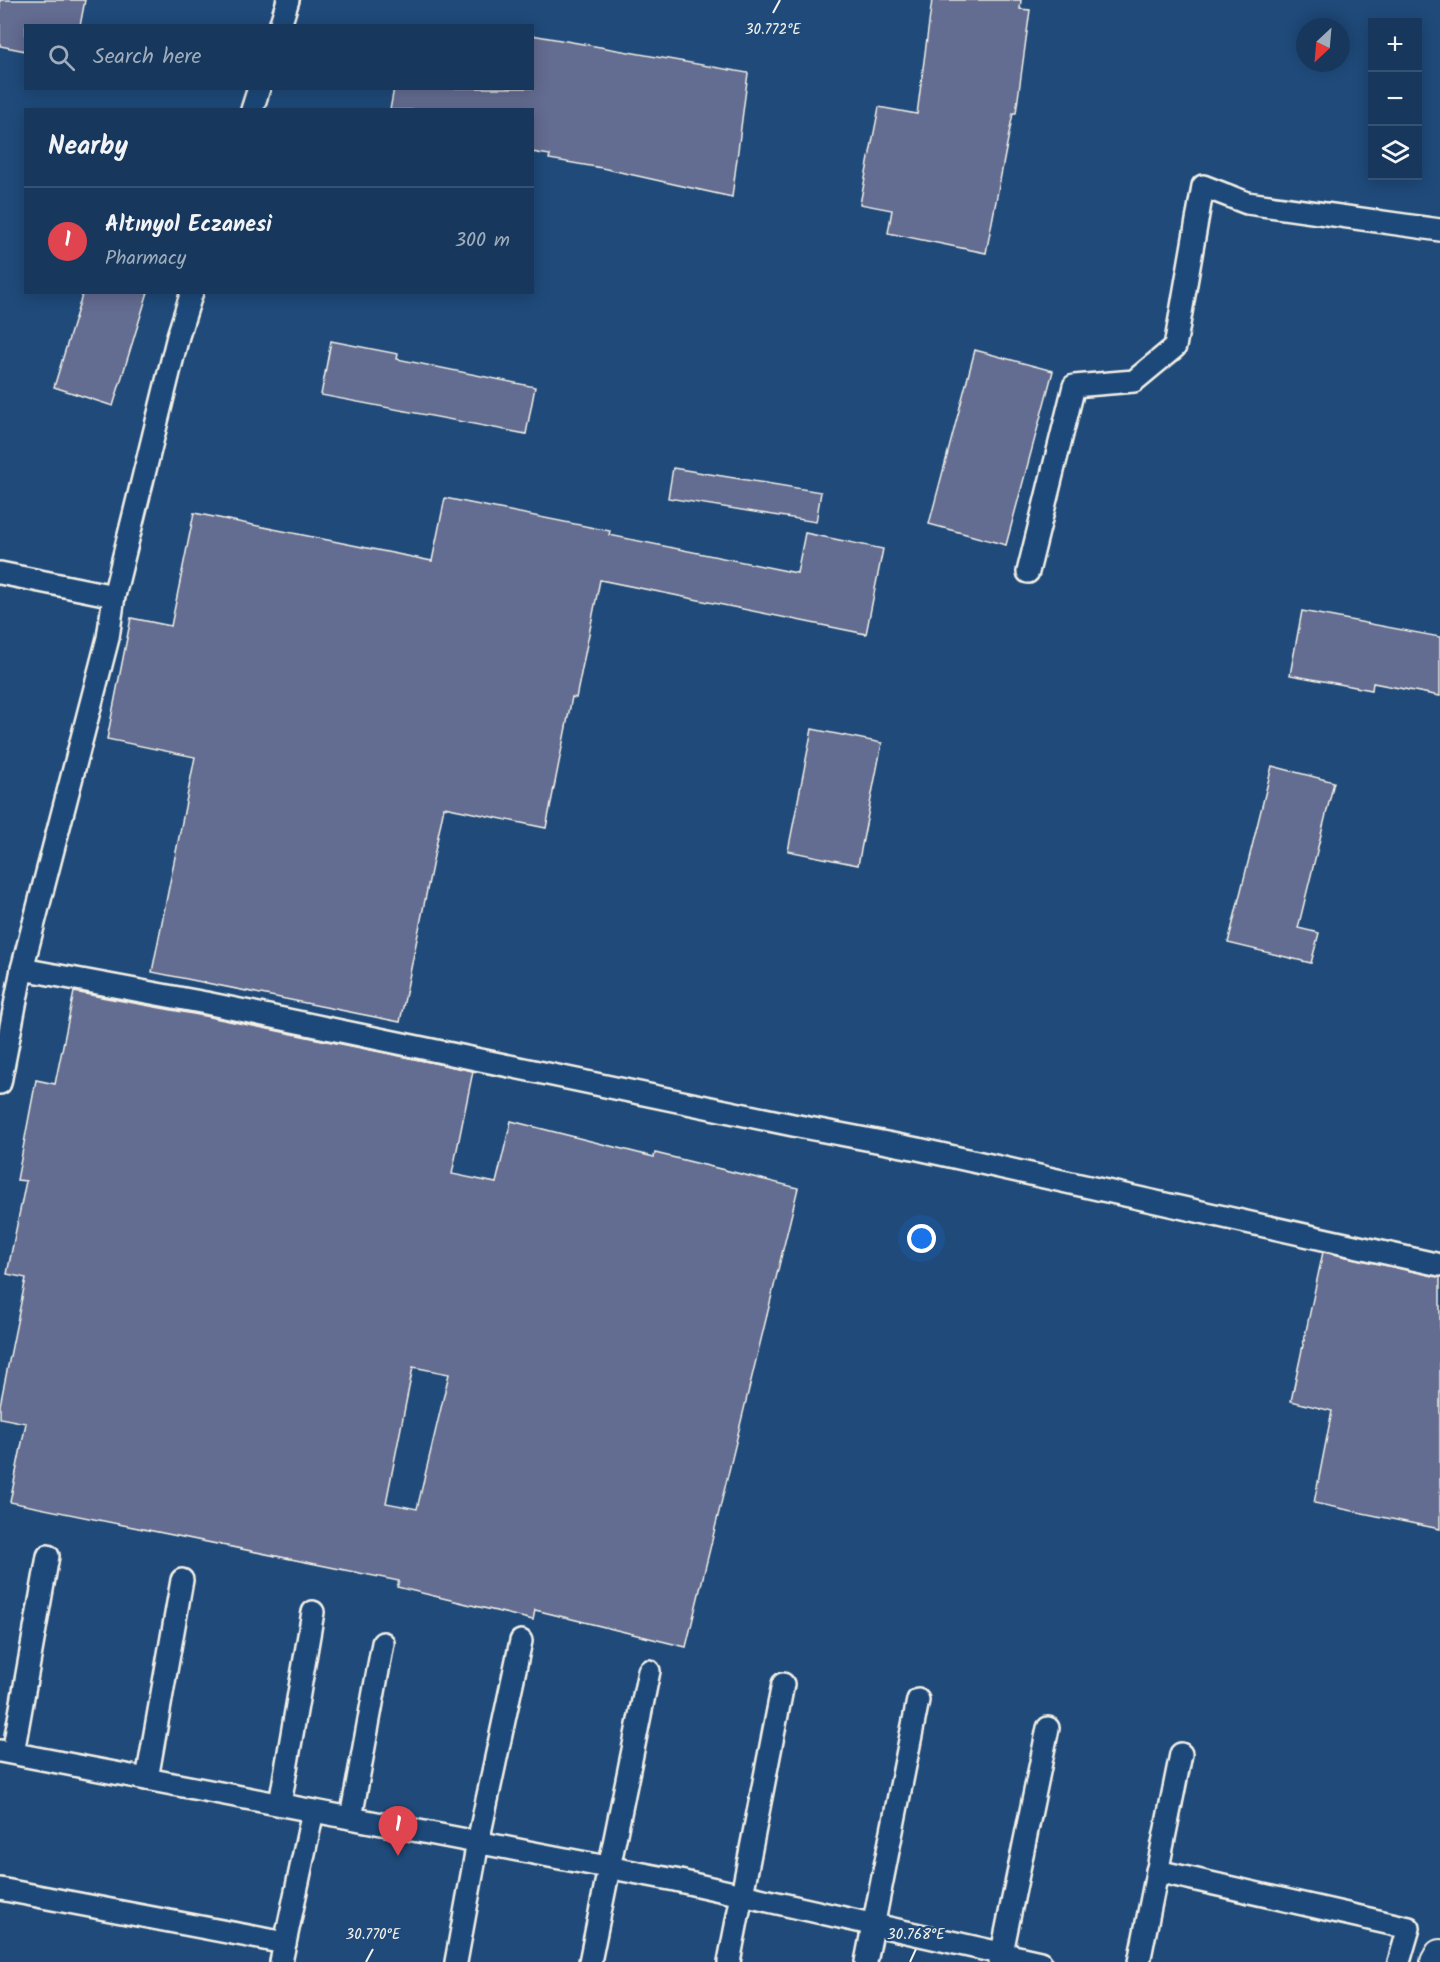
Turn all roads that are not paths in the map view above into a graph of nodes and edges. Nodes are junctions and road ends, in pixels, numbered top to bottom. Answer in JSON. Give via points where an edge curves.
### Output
{"nodes":[{"id":1,"x":288,"y":0,"type":"edge"},
{"id":2,"x":281,"y":24,"type":"edge"},
{"id":3,"x":258,"y":90,"type":"edge"},
{"id":4,"x":253,"y":108,"type":"edge"},
{"id":5,"x":1440,"y":230,"type":"edge"},
{"id":6,"x":191,"y":294,"type":"edge"},
{"id":7,"x":1028,"y":572,"type":"dead end"},
{"id":8,"x":0,"y":573,"type":"edge"},
{"id":9,"x":114,"y":596,"type":"junction"},
{"id":10,"x":22,"y":969,"type":"junction"},
{"id":11,"x":0,"y":1083,"type":"edge"},
{"id":12,"x":1440,"y":1265,"type":"edge"},
{"id":13,"x":48,"y":1556,"type":"dead end"},
{"id":14,"x":182,"y":1580,"type":"dead end"},
{"id":15,"x":313,"y":1612,"type":"dead end"},
{"id":16,"x":520,"y":1641,"type":"dead end"},
{"id":17,"x":383,"y":1643,"type":"dead end"},
{"id":18,"x":649,"y":1671,"type":"dead end"},
{"id":19,"x":783,"y":1684,"type":"dead end"},
{"id":20,"x":918,"y":1700,"type":"dead end"},
{"id":21,"x":1048,"y":1728,"type":"dead end"},
{"id":22,"x":6,"y":1752,"type":"edge"},
{"id":23,"x":1181,"y":1754,"type":"dead end"},
{"id":24,"x":147,"y":1779,"type":"junction"},
{"id":25,"x":280,"y":1804,"type":"junction"},
{"id":26,"x":313,"y":1811,"type":"junction"},
{"id":27,"x":351,"y":1818,"type":"junction"},
{"id":28,"x":478,"y":1842,"type":"junction"},
{"id":29,"x":610,"y":1868,"type":"junction"},
{"id":30,"x":1157,"y":1871,"type":"junction"},
{"id":31,"x":0,"y":1889,"type":"edge"},
{"id":32,"x":741,"y":1895,"type":"junction"},
{"id":33,"x":873,"y":1924,"type":"junction"},
{"id":34,"x":283,"y":1952,"type":"edge"},
{"id":35,"x":1440,"y":1955,"type":"edge"},
{"id":36,"x":1001,"y":1958,"type":"edge"},
{"id":37,"x":456,"y":1962,"type":"edge"},
{"id":38,"x":590,"y":1962,"type":"edge"},
{"id":39,"x":729,"y":1962,"type":"edge"},
{"id":40,"x":866,"y":1962,"type":"edge"},
{"id":41,"x":1040,"y":1962,"type":"edge"},
{"id":42,"x":1138,"y":1962,"type":"edge"},
{"id":43,"x":1398,"y":1962,"type":"edge"},
{"id":44,"x":1436,"y":1962,"type":"edge"}],
"edges":[{"from":1,"to":2,"type":"street"},
{"from":3,"to":4,"type":"street"},
{"from":5,"to":7,"type":"street","via":[[1247,203],[1203,186],[1174,348],[1134,381],[1074,386]]},
{"from":6,"to":9,"type":"street"},
{"from":8,"to":9,"type":"street"},
{"from":9,"to":10,"type":"street","via":[[108,638]]},
{"from":10,"to":11,"type":"street"},
{"from":10,"to":12,"type":"street","via":[[918,1149]]},
{"from":13,"to":22,"type":"street"},
{"from":14,"to":24,"type":"street"},
{"from":15,"to":25,"type":"street"},
{"from":16,"to":28,"type":"street"},
{"from":17,"to":27,"type":"street"},
{"from":18,"to":29,"type":"street"},
{"from":19,"to":32,"type":"street"},
{"from":20,"to":33,"type":"street"},
{"from":21,"to":36,"type":"street"},
{"from":22,"to":24,"type":"street"},
{"from":23,"to":30,"type":"street"},
{"from":24,"to":25,"type":"street"},
{"from":25,"to":26,"type":"street"},
{"from":26,"to":27,"type":"street"},
{"from":26,"to":34,"type":"street"},
{"from":27,"to":28,"type":"street"},
{"from":28,"to":29,"type":"street"},
{"from":28,"to":37,"type":"street"},
{"from":29,"to":32,"type":"street"},
{"from":29,"to":38,"type":"street"},
{"from":30,"to":42,"type":"street"},
{"from":30,"to":43,"type":"street","via":[[1409,1928]]},
{"from":31,"to":34,"type":"street"},
{"from":32,"to":33,"type":"street"},
{"from":32,"to":39,"type":"street"},
{"from":33,"to":36,"type":"street"},
{"from":33,"to":40,"type":"street"},
{"from":35,"to":44,"type":"street"},
{"from":36,"to":41,"type":"street"}]}
